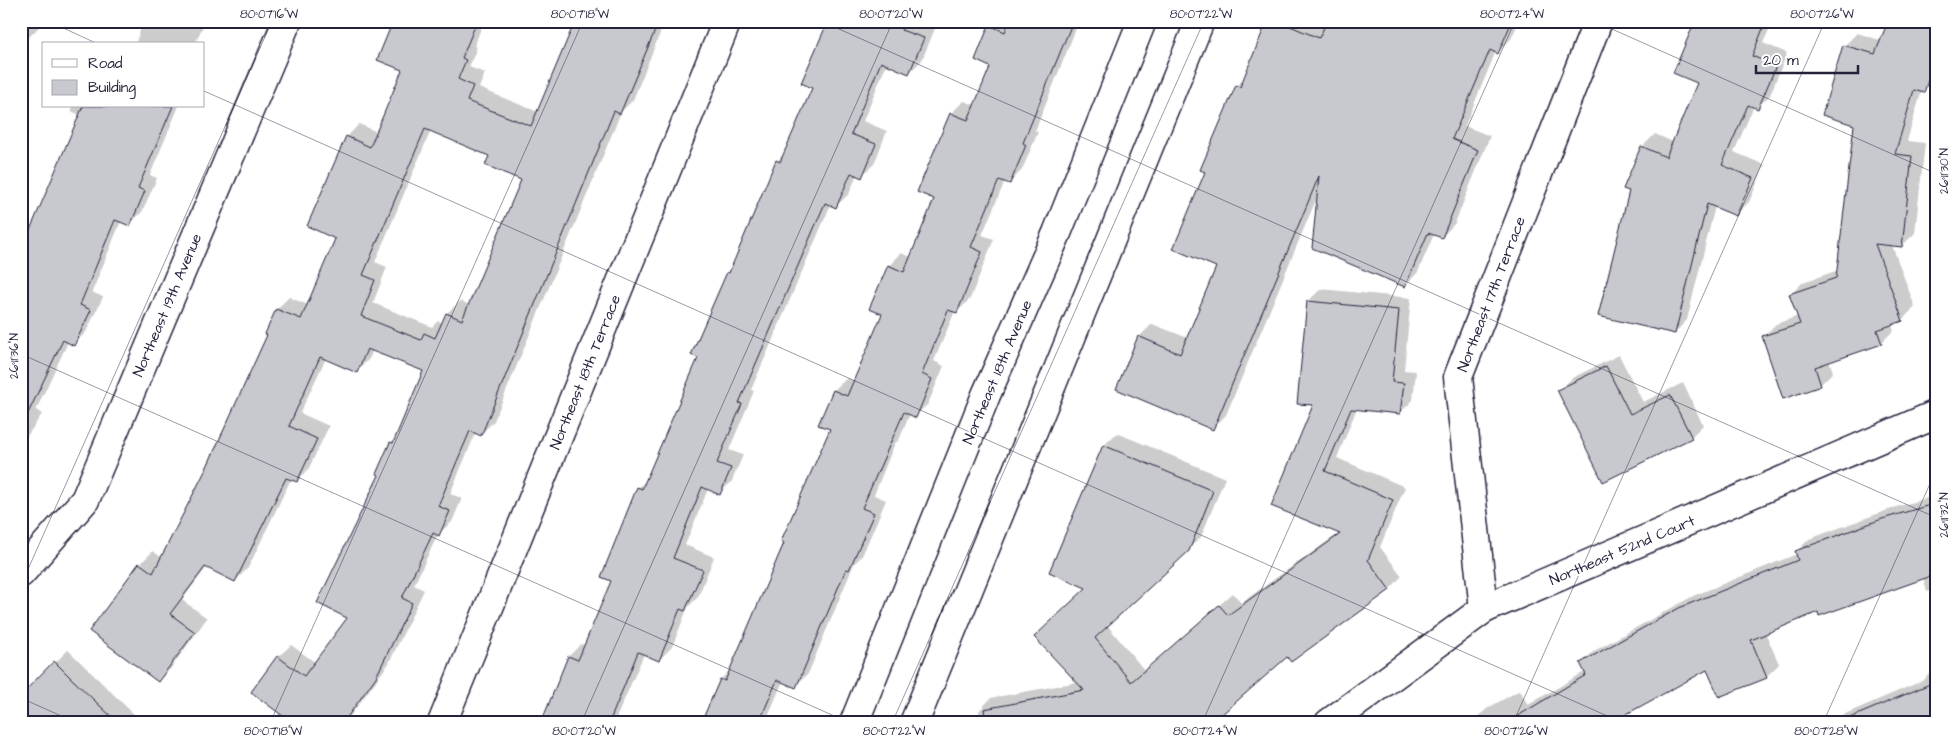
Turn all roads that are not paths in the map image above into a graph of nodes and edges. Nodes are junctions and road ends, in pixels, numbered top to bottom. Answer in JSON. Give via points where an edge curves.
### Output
{"nodes":[{"id":1,"x":287,"y":21,"type":"edge"},
{"id":2,"x":727,"y":21,"type":"edge"},
{"id":3,"x":1142,"y":21,"type":"edge"},
{"id":4,"x":1200,"y":21,"type":"edge"},
{"id":5,"x":1598,"y":21,"type":"edge"},
{"id":6,"x":1937,"y":414,"type":"edge"},
{"id":7,"x":21,"y":573,"type":"edge"},
{"id":8,"x":1484,"y":609,"type":"junction"},
{"id":9,"x":442,"y":723,"type":"edge"},
{"id":10,"x":854,"y":723,"type":"edge"},
{"id":11,"x":914,"y":723,"type":"edge"},
{"id":12,"x":1329,"y":723,"type":"edge"}],
"edges":[{"from":1,"to":7,"type":"street","name":"Northeast 19th Avenue","via":[[85,500]]},
{"from":2,"to":9,"type":"street","name":"Northeast 18th Terrace"},
{"from":3,"to":10,"type":"street","name":"Northeast 18th Avenue"},
{"from":4,"to":11,"type":"street"},
{"from":5,"to":8,"type":"street","name":"Northeast 17th Terrace","via":[[1458,377]]},
{"from":6,"to":8,"type":"street","name":"Northeast 52nd Court"},
{"from":8,"to":12,"type":"street","name":"Northeast 52nd Court"}]}
